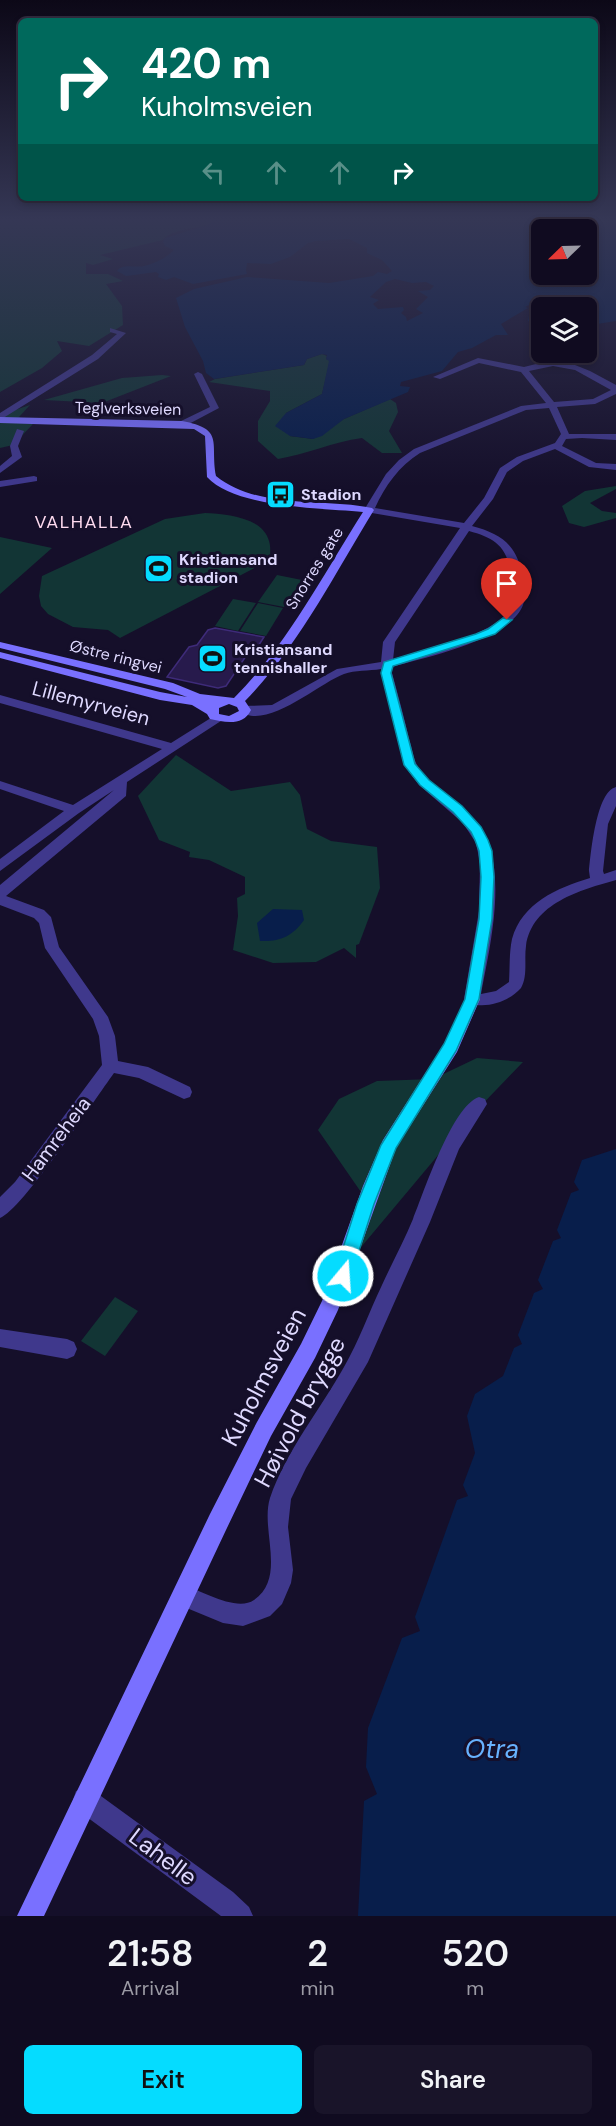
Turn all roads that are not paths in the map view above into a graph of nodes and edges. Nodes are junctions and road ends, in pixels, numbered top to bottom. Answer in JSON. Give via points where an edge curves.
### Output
{"nodes":[{"id":1,"x":113,"y":330,"type":"dead end"},
{"id":2,"x":524,"y":370,"type":"junction"},
{"id":3,"x":198,"y":374,"type":"dead end"},
{"id":4,"x":437,"y":377,"type":"dead end"},
{"id":5,"x":551,"y":405,"type":"junction"},
{"id":6,"x":0,"y":418,"type":"edge"},
{"id":7,"x":19,"y":420,"type":"junction"},
{"id":8,"x":182,"y":424,"type":"junction"},
{"id":9,"x":20,"y":431,"type":"junction"},
{"id":10,"x":8,"y":436,"type":"dead end"},
{"id":11,"x":564,"y":437,"type":"junction"},
{"id":12,"x":616,"y":437,"type":"edge"},
{"id":13,"x":555,"y":446,"type":"junction"},
{"id":14,"x":616,"y":467,"type":"edge"},
{"id":15,"x":0,"y":470,"type":"edge"},
{"id":16,"x":34,"y":479,"type":"dead end"},
{"id":17,"x":0,"y":484,"type":"edge"},
{"id":18,"x":369,"y":510,"type":"junction"},
{"id":19,"x":468,"y":528,"type":"junction"},
{"id":20,"x":0,"y":645,"type":"edge"},
{"id":21,"x":0,"y":655,"type":"edge"},
{"id":22,"x":388,"y":664,"type":"junction"},
{"id":23,"x":0,"y":699,"type":"edge"},
{"id":24,"x":224,"y":701,"type":"junction"},
{"id":25,"x":241,"y":706,"type":"junction"},
{"id":26,"x":215,"y":716,"type":"junction"},
{"id":27,"x":172,"y":748,"type":"junction"},
{"id":28,"x":121,"y":781,"type":"junction"},
{"id":29,"x":0,"y":785,"type":"edge"},
{"id":30,"x":616,"y":791,"type":"edge"},
{"id":31,"x":74,"y":810,"type":"junction"},
{"id":32,"x":0,"y":866,"type":"edge"},
{"id":33,"x":616,"y":875,"type":"edge"},
{"id":34,"x":598,"y":880,"type":"junction"},
{"id":35,"x":0,"y":893,"type":"edge"},
{"id":36,"x":0,"y":899,"type":"edge"},
{"id":37,"x":472,"y":999,"type":"junction"},
{"id":38,"x":110,"y":1066,"type":"junction"},
{"id":39,"x":184,"y":1092,"type":"dead end"},
{"id":40,"x":479,"y":1104,"type":"dead end"},
{"id":41,"x":0,"y":1210,"type":"edge"},
{"id":42,"x":0,"y":1338,"type":"edge"},
{"id":43,"x":67,"y":1348,"type":"dead end"},
{"id":44,"x":184,"y":1596,"type":"junction"},
{"id":45,"x":85,"y":1800,"type":"junction"},
{"id":46,"x":30,"y":1916,"type":"edge"},
{"id":47,"x":240,"y":1916,"type":"edge"}],
"edges":[{"from":1,"to":6,"type":"street","name":"Teglverksveien","via":[[122,333],[104,350]]},
{"from":2,"to":4,"type":"street","via":[[477,360]]},
{"from":2,"to":5,"type":"street"},
{"from":2,"to":5,"type":"street","via":[[543,364],[563,364],[582,369],[615,388],[613,394],[601,400]]},
{"from":3,"to":8,"type":"street","via":[[215,408]]},
{"from":5,"to":11,"type":"street"},
{"from":5,"to":18,"type":"street","name":"Snorres gate","via":[[515,411],[407,457]]},
{"from":6,"to":7,"type":"street","name":"Teglverksveien"},
{"from":7,"to":8,"type":"street","name":"Teglverksveien"},
{"from":7,"to":9,"type":"street"},
{"from":8,"to":18,"type":"street","name":"Teglverksveien","via":[[204,428],[210,435],[210,473],[214,481],[226,488],[286,501]]},
{"from":9,"to":10,"type":"street"},
{"from":9,"to":15,"type":"street","via":[[15,441],[17,457]]},
{"from":11,"to":12,"type":"street"},
{"from":11,"to":13,"type":"street"},
{"from":13,"to":14,"type":"street","via":[[596,467]]},
{"from":13,"to":19,"type":"street","via":[[508,465]]},
{"from":16,"to":17,"type":"street"},
{"from":18,"to":19,"type":"street","name":"Teglverksveien"},
{"from":18,"to":25,"type":"street","name":"Snorres gate","via":[[285,645]]},
{"from":19,"to":22,"type":"street","name":"Kuholmsveien","via":[[389,642]]},
{"from":19,"to":22,"type":"street","via":[[491,534],[506,544],[517,573],[520,593],[516,610],[491,632]]},
{"from":20,"to":24,"type":"street","name":"Østre ringvei"},
{"from":21,"to":26,"type":"street","name":"Østre ringvei","via":[[195,702]]},
{"from":22,"to":25,"type":"street","via":[[341,671],[266,711]]},
{"from":22,"to":37,"type":"street","name":"Kuholmsveien","via":[[386,673],[410,765],[477,830],[486,851],[485,919]]},
{"from":23,"to":27,"type":"street","name":"Lillemyrveien"},
{"from":24,"to":25,"type":"street","name":"Østre ringvei"},
{"from":24,"to":26,"type":"street","via":[[213,706]]},
{"from":25,"to":26,"type":"street","via":[[241,717],[236,719]]},
{"from":26,"to":27,"type":"street"},
{"from":27,"to":28,"type":"street"},
{"from":28,"to":31,"type":"street"},
{"from":28,"to":35,"type":"street","via":[[121,794]]},
{"from":29,"to":31,"type":"street"},
{"from":30,"to":34,"type":"street","via":[[601,824]]},
{"from":31,"to":32,"type":"street"},
{"from":33,"to":34,"type":"street"},
{"from":34,"to":37,"type":"street","via":[[560,895],[531,916],[520,937],[516,984],[510,991],[500,997]]},
{"from":36,"to":38,"type":"street","via":[[39,914],[46,921],[51,948],[100,1017],[107,1036]]},
{"from":37,"to":44,"type":"street","name":"Kuholmsveien","via":[[451,1047],[389,1145],[331,1304],[264,1429]]},
{"from":38,"to":39,"type":"street","via":[[142,1072]]},
{"from":38,"to":41,"type":"street","name":"Hamreheia"},
{"from":40,"to":44,"type":"street","name":"Høivold brygge","via":[[448,1150],[421,1223],[362,1354],[285,1489],[277,1516],[283,1566],[277,1590],[261,1609],[242,1615]]},
{"from":42,"to":43,"type":"street"},
{"from":44,"to":45,"type":"street","name":"Kuholmsveien"},
{"from":45,"to":46,"type":"street","name":"Kuholmsveien"},
{"from":45,"to":47,"type":"street","name":"Lahelle"}]}
